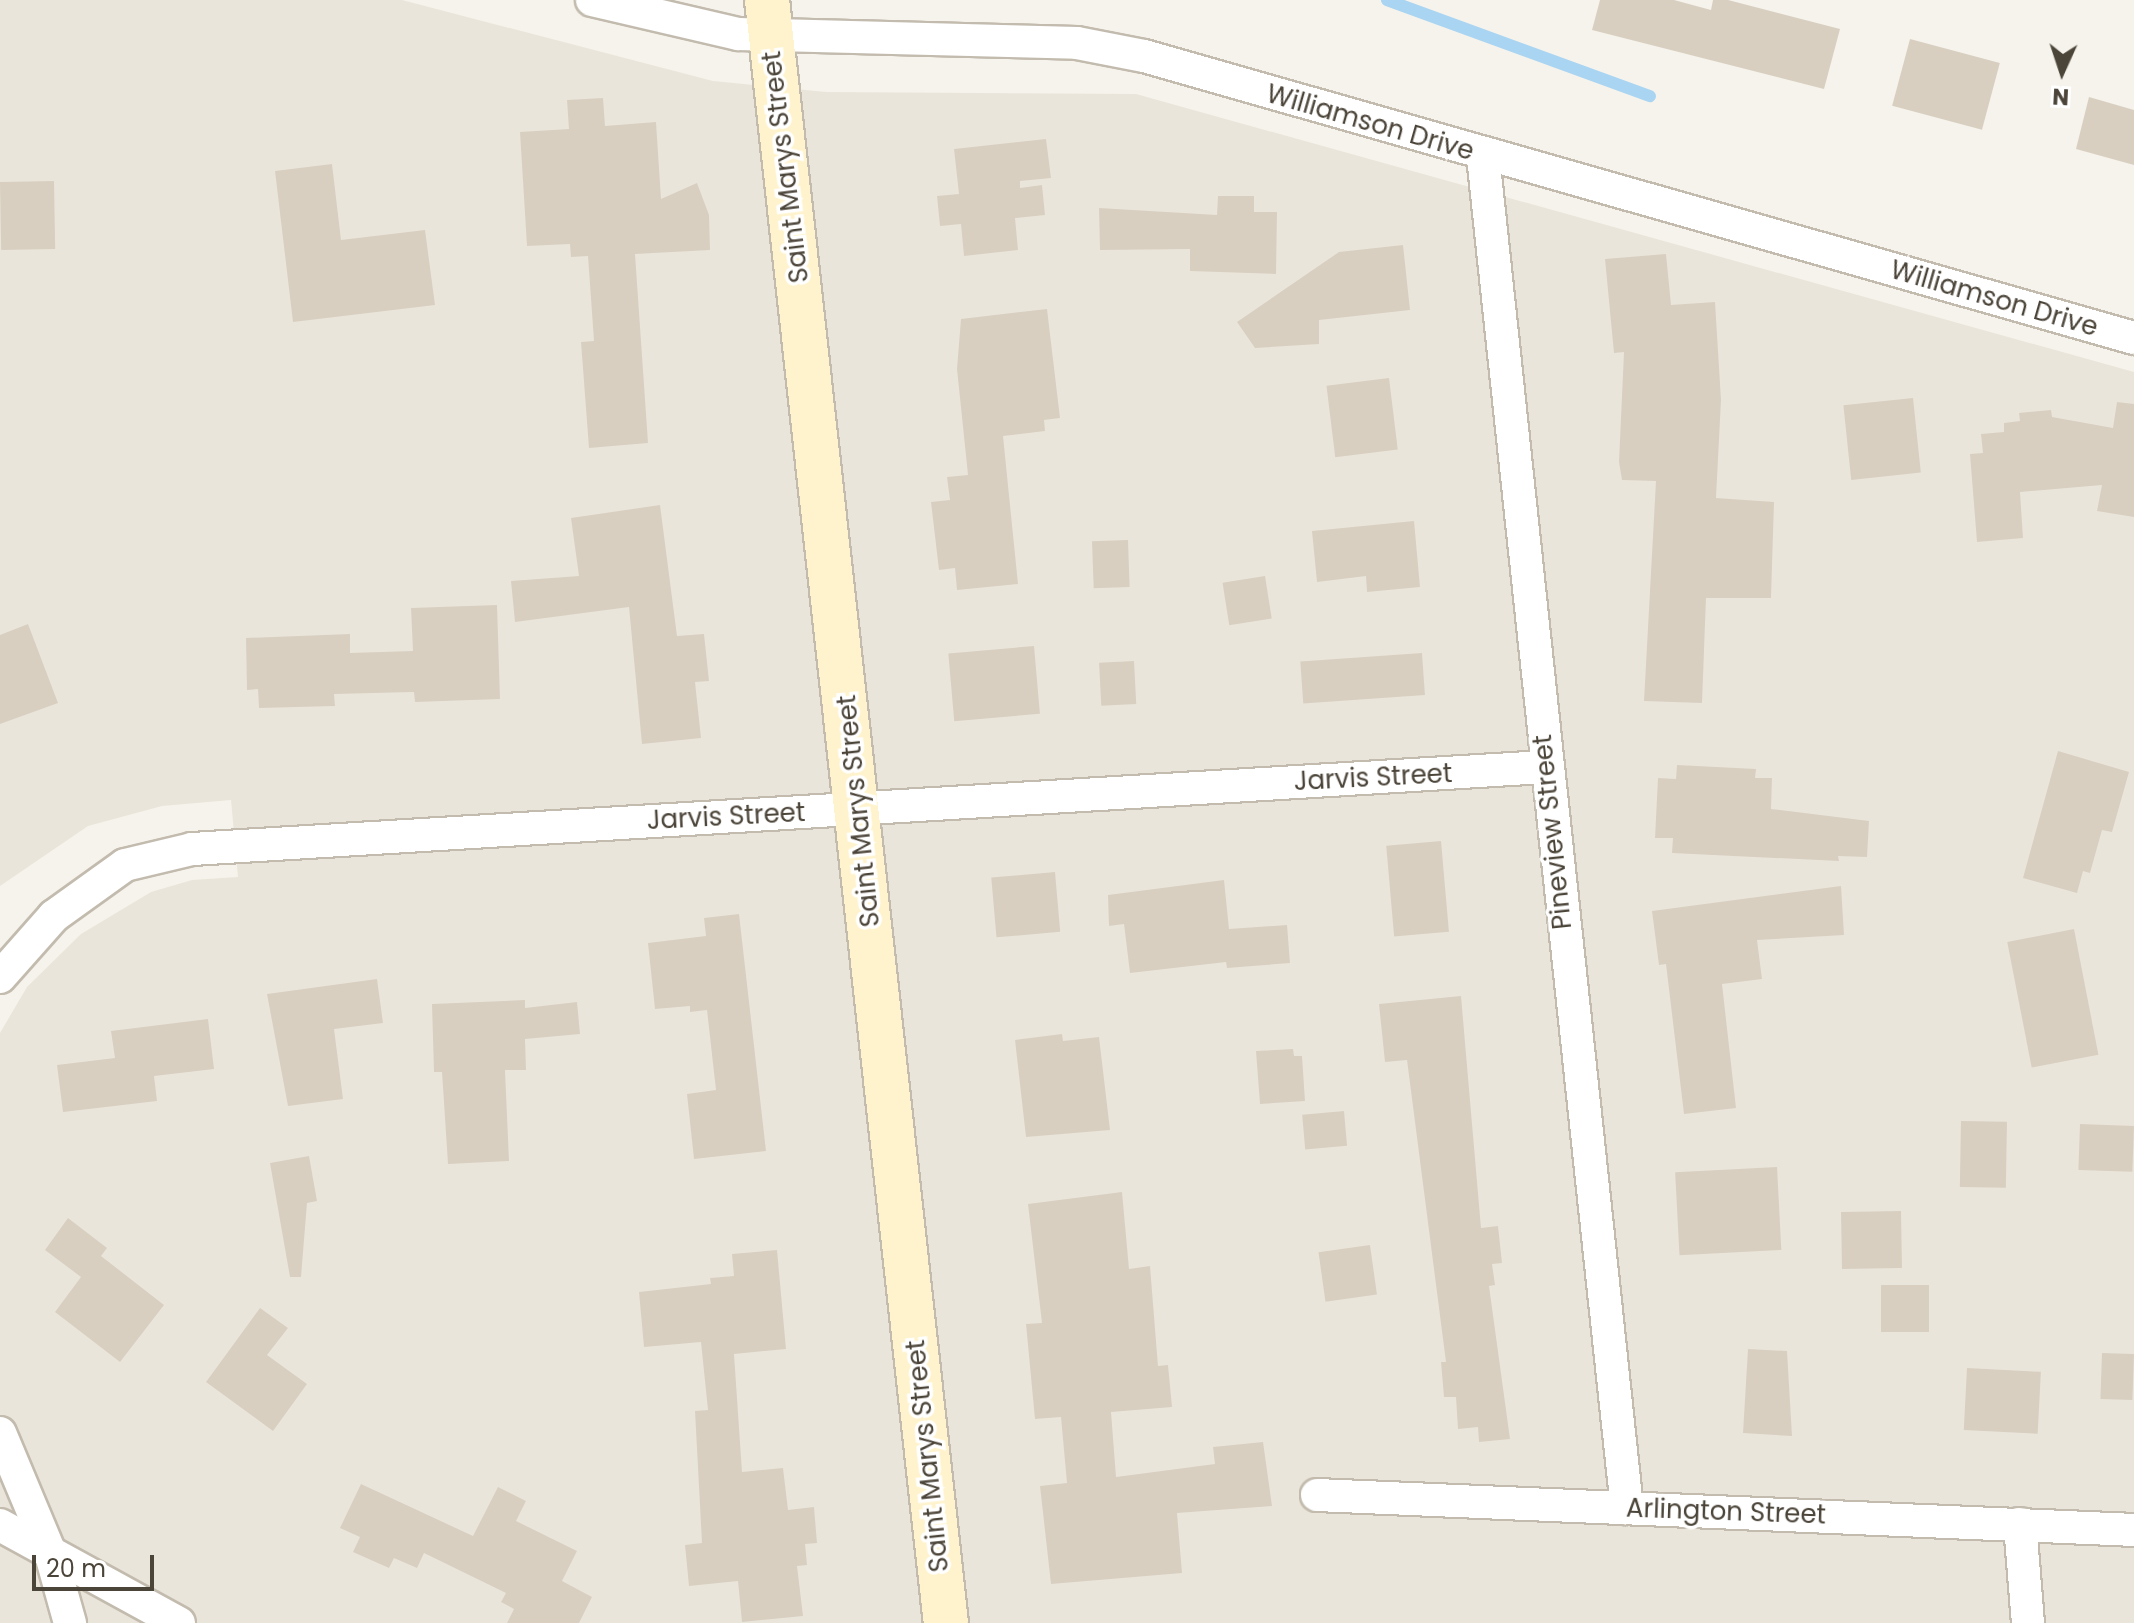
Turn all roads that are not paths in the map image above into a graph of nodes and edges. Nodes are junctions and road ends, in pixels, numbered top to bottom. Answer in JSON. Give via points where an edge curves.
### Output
{"nodes":[{"id":1,"x":592,"y":0,"type":"edge"},
{"id":2,"x":769,"y":17,"type":"edge"},
{"id":3,"x":1483,"y":156,"type":"junction"},
{"id":4,"x":2134,"y":338,"type":"edge"},
{"id":5,"x":1546,"y":767,"type":"junction"},
{"id":6,"x":859,"y":807,"type":"junction"},
{"id":7,"x":0,"y":977,"type":"edge"},
{"id":8,"x":0,"y":1433,"type":"edge"},
{"id":9,"x":1317,"y":1495,"type":"dead end"},
{"id":10,"x":1627,"y":1508,"type":"junction"},
{"id":11,"x":2020,"y":1524,"type":"junction"},
{"id":12,"x":0,"y":1525,"type":"edge"},
{"id":13,"x":2134,"y":1530,"type":"edge"},
{"id":14,"x":51,"y":1555,"type":"junction"},
{"id":15,"x":70,"y":1623,"type":"edge"},
{"id":16,"x":179,"y":1623,"type":"edge"},
{"id":17,"x":946,"y":1623,"type":"edge"},
{"id":18,"x":2028,"y":1623,"type":"edge"}],
"edges":[{"from":1,"to":2,"type":"street","name":"Williamson Drive","via":[[738,34]]},
{"from":2,"to":3,"type":"street","name":"Williamson Drive","via":[[1077,43],[1144,56]]},
{"from":2,"to":6,"type":"main road","name":"Saint Marys Street"},
{"from":3,"to":4,"type":"street","name":"Williamson Drive"},
{"from":3,"to":5,"type":"street","name":"Pineview Street"},
{"from":5,"to":6,"type":"street","name":"Jarvis Street"},
{"from":5,"to":10,"type":"street","name":"Pineview Street"},
{"from":6,"to":7,"type":"street","name":"Jarvis Street","via":[[192,849],[125,865],[54,916]]},
{"from":6,"to":17,"type":"main road","name":"Saint Marys Street"},
{"from":8,"to":14,"type":"street"},
{"from":9,"to":10,"type":"street","name":"Arlington Street"},
{"from":10,"to":11,"type":"street","name":"Arlington Street"},
{"from":11,"to":13,"type":"street","name":"Arlington Street"},
{"from":11,"to":18,"type":"street"},
{"from":12,"to":14,"type":"street"},
{"from":14,"to":15,"type":"street"},
{"from":14,"to":16,"type":"street"}]}
